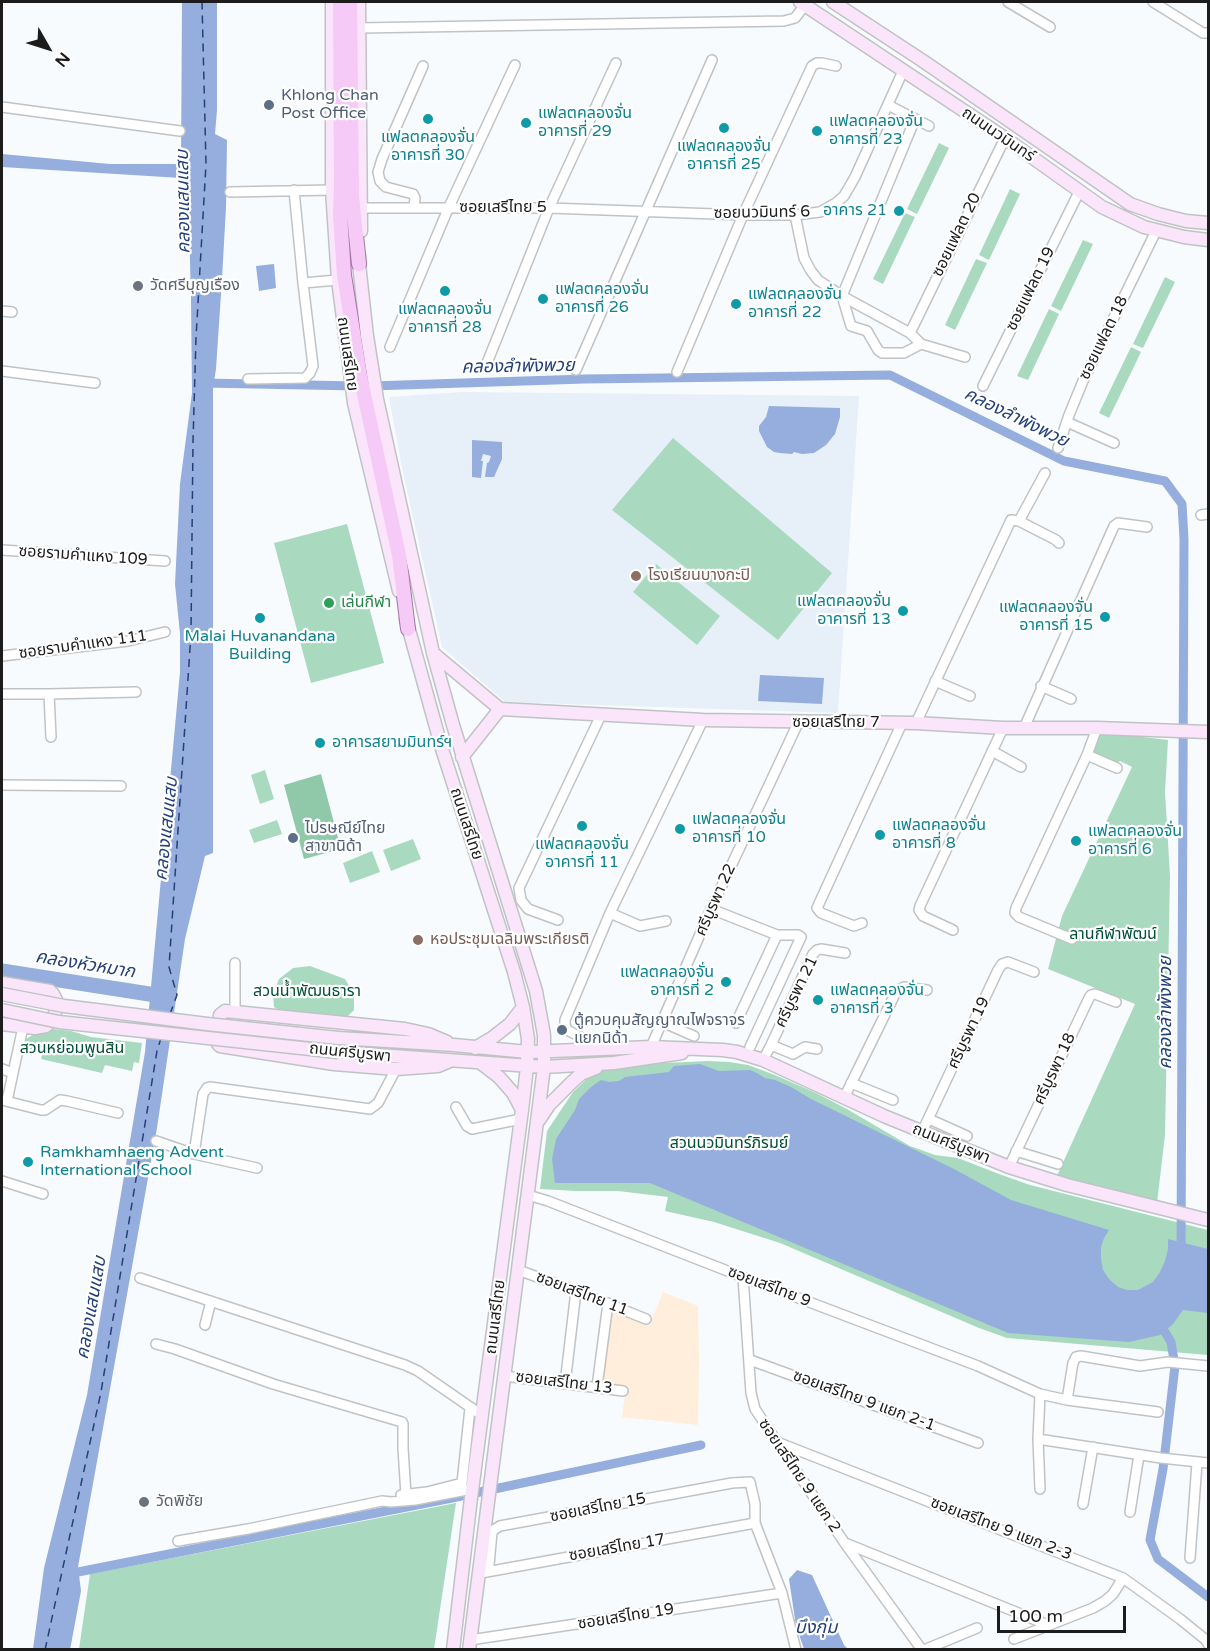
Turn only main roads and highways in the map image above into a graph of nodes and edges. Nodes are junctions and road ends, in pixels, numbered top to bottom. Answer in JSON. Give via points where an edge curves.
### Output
{"nodes":[{"id":1,"x":332,"y":2,"type":"edge"},
{"id":2,"x":340,"y":2,"type":"edge"},
{"id":3,"x":350,"y":2,"type":"edge"},
{"id":4,"x":359,"y":2,"type":"edge"},
{"id":5,"x":833,"y":2,"type":"edge"},
{"id":6,"x":802,"y":3,"type":"edge"},
{"id":7,"x":1209,"y":223,"type":"edge"},
{"id":8,"x":1209,"y":240,"type":"edge"},
{"id":9,"x":359,"y":264,"type":"junction"},
{"id":10,"x":408,"y":629,"type":"junction"},
{"id":11,"x":433,"y":654,"type":"junction"},
{"id":12,"x":500,"y":709,"type":"junction"},
{"id":13,"x":1206,"y":732,"type":"edge"},
{"id":14,"x":462,"y":757,"type":"junction"},
{"id":15,"x":2,"y":983,"type":"edge"},
{"id":16,"x":2,"y":994,"type":"edge"},
{"id":17,"x":523,"y":1007,"type":"junction"},
{"id":18,"x":2,"y":1010,"type":"edge"},
{"id":19,"x":2,"y":1024,"type":"edge"},
{"id":20,"x":454,"y":1045,"type":"junction"},
{"id":21,"x":475,"y":1048,"type":"junction"},
{"id":22,"x":701,"y":1050,"type":"junction"},
{"id":23,"x":528,"y":1052,"type":"junction"},
{"id":24,"x":545,"y":1052,"type":"junction"},
{"id":25,"x":450,"y":1061,"type":"junction"},
{"id":26,"x":614,"y":1063,"type":"junction"},
{"id":27,"x":482,"y":1064,"type":"junction"},
{"id":28,"x":527,"y":1067,"type":"junction"},
{"id":29,"x":544,"y":1067,"type":"junction"},
{"id":30,"x":522,"y":1114,"type":"junction"},
{"id":31,"x":537,"y":1124,"type":"junction"},
{"id":32,"x":1205,"y":1219,"type":"edge"},
{"id":33,"x":470,"y":1645,"type":"edge"},
{"id":34,"x":453,"y":1650,"type":"edge"}],
"edges":[{"from":1,"to":10,"type":"main road","name":"ถนนเสรีไทย","via":[[332,190],[350,384]]},
{"from":2,"to":10,"type":"main road","via":[[343,266],[356,355],[399,555]]},
{"from":3,"to":9,"type":"main road","via":[[352,196]]},
{"from":4,"to":9,"type":"main road","name":"ถนนเสรีไทย"},
{"from":5,"to":7,"type":"main road","name":"ถนนนวมินทร์","via":[[1130,204],[1185,221]]},
{"from":6,"to":8,"type":"main road","name":"ถนนนวมินทร์","via":[[1124,219],[1156,231]]},
{"from":9,"to":11,"type":"main road","name":"ถนนเสรีไทย","via":[[377,399]]},
{"from":10,"to":17,"type":"main road","name":"ถนนเสรีไทย"},
{"from":11,"to":12,"type":"main road"},
{"from":11,"to":14,"type":"main road","name":"ถนนเสรีไทย"},
{"from":12,"to":13,"type":"main road","name":"ซอยเสรีไทย 7","via":[[703,720]]},
{"from":12,"to":14,"type":"main road"},
{"from":14,"to":24,"type":"main road","name":"ถนนเสรีไทย","via":[[536,991]]},
{"from":15,"to":19,"type":"main road","via":[[44,989],[56,998],[50,1023],[40,1027]]},
{"from":16,"to":20,"type":"main road","name":"ถนนศรีบูรพา","bridge":true,"via":[[207,1024]]},
{"from":17,"to":21,"type":"main road","via":[[510,1024]]},
{"from":17,"to":23,"type":"main road","name":"ถนนเสรีไทย"},
{"from":18,"to":25,"type":"main road","name":"ถนนศรีบูรพา","bridge":true,"via":[[59,1022],[338,1053]]},
{"from":20,"to":21,"type":"main road","name":"ถนนศรีบูรพา"},
{"from":20,"to":25,"type":"main road","via":[[405,1029],[235,1011],[220,1015],[220,1046],[334,1064],[396,1069],[438,1066]]},
{"from":21,"to":23,"type":"main road","name":"ถนนศรีบูรพา"},
{"from":22,"to":24,"type":"main road","name":"ถนนศรีบูรพา","via":[[626,1047]]},
{"from":22,"to":26,"type":"main road","name":"ถนนศรีบูรพา"},
{"from":22,"to":32,"type":"main road","name":"ถนนศรีบูรพา","via":[[730,1051],[763,1060],[922,1132],[1037,1177]]},
{"from":23,"to":24,"type":"main road","name":"ถนนศรีบูรพา"},
{"from":23,"to":28,"type":"main road","name":"ถนนเสรีไทย"},
{"from":24,"to":29,"type":"main road","name":"ถนนเสรีไทย"},
{"from":25,"to":27,"type":"main road","name":"ถนนศรีบูรพา"},
{"from":26,"to":29,"type":"main road","name":"ถนนศรีบูรพา"},
{"from":26,"to":31,"type":"main road","via":[[581,1074]]},
{"from":27,"to":28,"type":"main road","name":"ถนนศรีบูรพา"},
{"from":27,"to":30,"type":"main road","via":[[513,1093]]},
{"from":28,"to":29,"type":"main road","name":"ถนนศรีบูรพา"},
{"from":28,"to":30,"type":"main road","name":"ถนนเสรีไทย"},
{"from":29,"to":31,"type":"main road","name":"ถนนเสรีไทย"},
{"from":30,"to":34,"type":"main road","name":"ถนนเสรีไทย"},
{"from":31,"to":33,"type":"main road","name":"ถนนเสรีไทย"}]}
